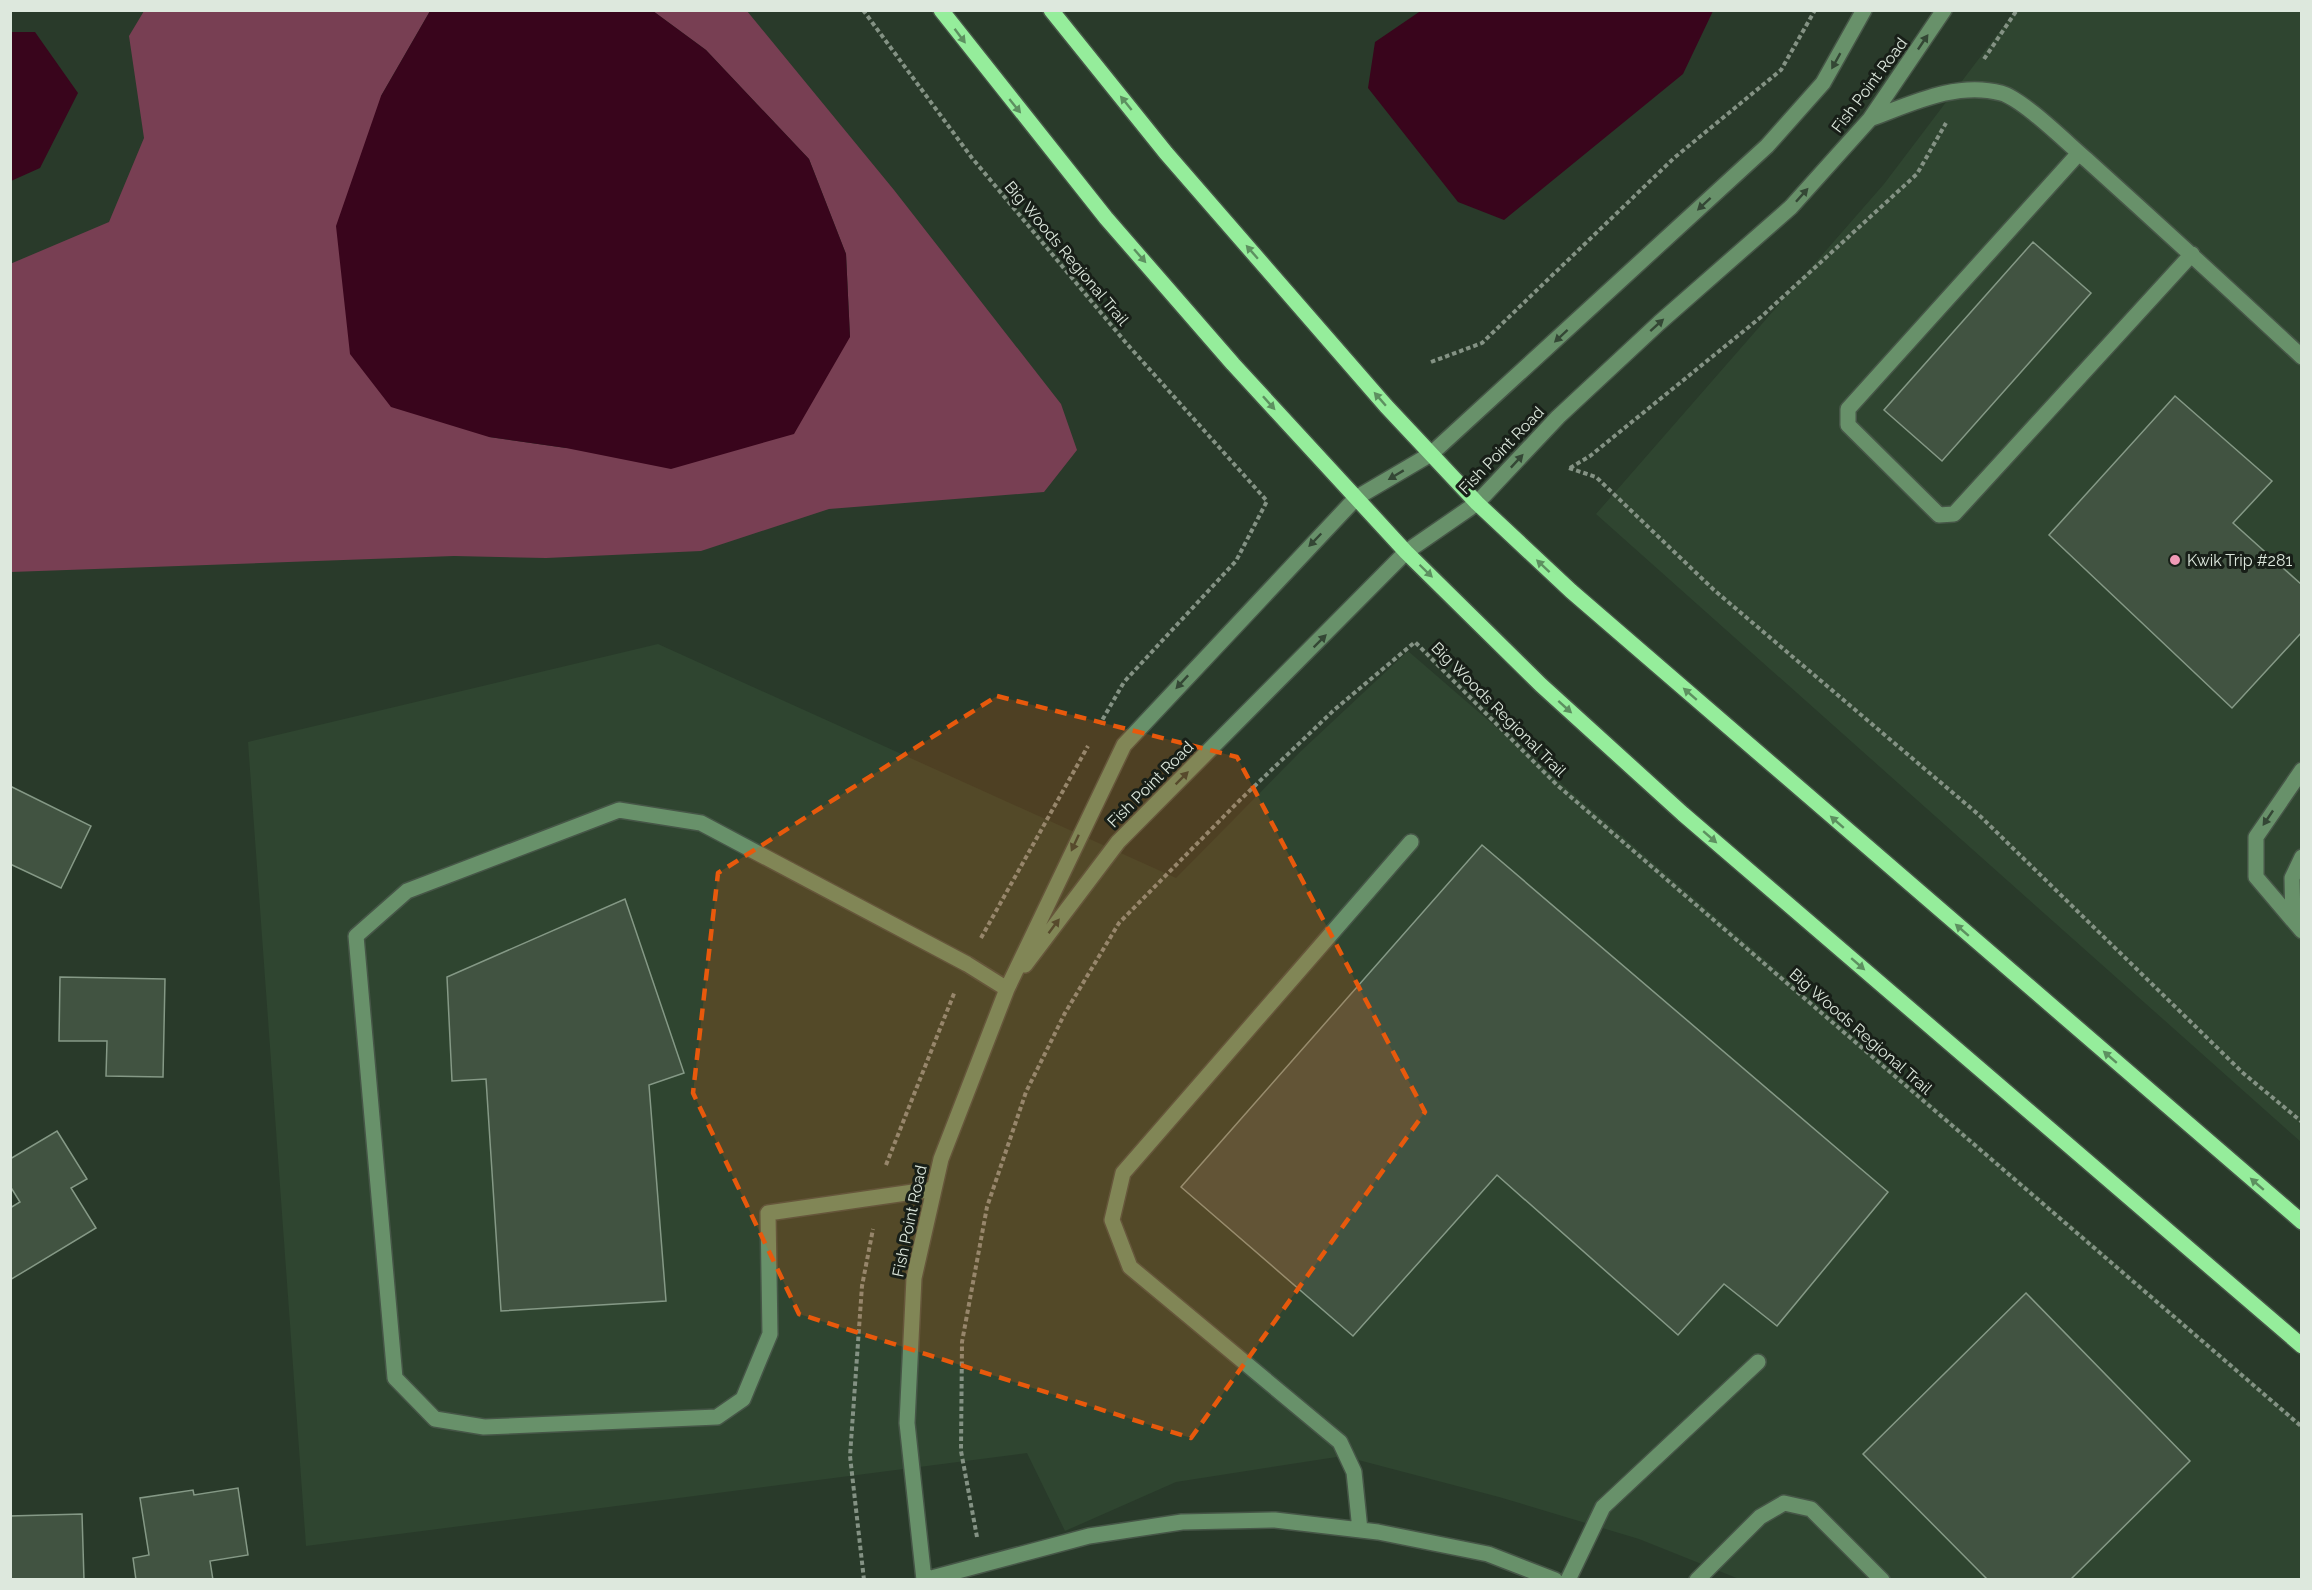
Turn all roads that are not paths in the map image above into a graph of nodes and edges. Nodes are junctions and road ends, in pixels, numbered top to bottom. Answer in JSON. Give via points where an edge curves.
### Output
{"nodes":[{"id":1,"x":941,"y":10,"type":"edge"},
{"id":2,"x":1051,"y":10,"type":"edge"},
{"id":3,"x":1864,"y":10,"type":"edge"},
{"id":4,"x":1944,"y":10,"type":"edge"},
{"id":5,"x":1870,"y":119,"type":"junction"},
{"id":6,"x":2079,"y":153,"type":"junction"},
{"id":7,"x":2192,"y":255,"type":"junction"},
{"id":8,"x":2301,"y":357,"type":"edge"},
{"id":9,"x":1431,"y":454,"type":"junction"},
{"id":10,"x":1356,"y":498,"type":"junction"},
{"id":11,"x":1477,"y":503,"type":"junction"},
{"id":12,"x":1406,"y":552,"type":"junction"},
{"id":13,"x":2301,"y":770,"type":"edge"},
{"id":14,"x":1411,"y":842,"type":"dead end"},
{"id":15,"x":2301,"y":857,"type":"edge"},
{"id":16,"x":2297,"y":925,"type":"edge"},
{"id":17,"x":1006,"y":989,"type":"junction"},
{"id":18,"x":934,"y":1189,"type":"junction"},
{"id":19,"x":2301,"y":1222,"type":"edge"},
{"id":20,"x":2301,"y":1346,"type":"edge"},
{"id":21,"x":1758,"y":1362,"type":"dead end"},
{"id":22,"x":1360,"y":1530,"type":"junction"},
{"id":23,"x":924,"y":1580,"type":"edge"},
{"id":24,"x":1555,"y":1580,"type":"edge"},
{"id":25,"x":1568,"y":1580,"type":"edge"},
{"id":26,"x":1697,"y":1580,"type":"edge"},
{"id":27,"x":1882,"y":1580,"type":"edge"}],
"edges":[{"from":1,"to":10,"type":"main road","one_way":true,"via":[[1106,218]]},
{"from":9,"to":2,"type":"main road","one_way":true,"via":[[1166,153]]},
{"from":3,"to":9,"type":"street","name":"Fish Point Road","one_way":true,"via":[[1823,83],[1767,146]]},
{"from":5,"to":4,"type":"street","name":"Fish Point Road","one_way":true},
{"from":5,"to":6,"type":"street","via":[[1936,94],[1965,90],[2003,93],[2040,118]]},
{"from":11,"to":5,"type":"street","name":"Fish Point Road","one_way":true,"via":[[1558,417],[1791,207]]},
{"from":6,"to":7,"type":"street"},
{"from":6,"to":7,"type":"street","via":[[1848,409],[1848,425],[1939,515],[1954,514]]},
{"from":7,"to":8,"type":"street"},
{"from":9,"to":10,"type":"street","name":"Fish Point Road","one_way":true},
{"from":9,"to":11,"type":"main road"},
{"from":10,"to":12,"type":"main road"},
{"from":10,"to":17,"type":"street","name":"Fish Point Road","one_way":true,"via":[[1124,745]]},
{"from":11,"to":12,"type":"street","name":"Fish Point Road"},
{"from":19,"to":11,"type":"main road","one_way":true,"via":[[1571,591]]},
{"from":17,"to":12,"type":"street","name":"Fish Point Road","one_way":true,"via":[[1118,842]]},
{"from":12,"to":20,"type":"main road","one_way":true,"via":[[1541,685],[1683,814]]},
{"from":13,"to":16,"type":"street","one_way":true,"via":[[2256,837],[2256,877]]},
{"from":14,"to":22,"type":"street","via":[[1123,1173],[1112,1220],[1130,1267],[1340,1442],[1354,1472]]},
{"from":15,"to":16,"type":"street","via":[[2292,878]]},
{"from":17,"to":18,"type":"street","name":"Fish Point Road","via":[[941,1159]]},
{"from":17,"to":18,"type":"street","via":[[967,964],[701,823],[619,810],[407,891],[356,936],[395,1378],[435,1419],[484,1427],[717,1417],[743,1399],[770,1334],[768,1213]]},
{"from":18,"to":23,"type":"street","name":"Fish Point Road","via":[[914,1278],[907,1423]]},
{"from":21,"to":25,"type":"street","via":[[1604,1507]]},
{"from":22,"to":23,"type":"street","via":[[1275,1520],[1182,1522],[1089,1536]]},
{"from":22,"to":24,"type":"street","via":[[1488,1554]]},
{"from":26,"to":27,"type":"street","via":[[1760,1517],[1784,1503],[1811,1509]]}]}
